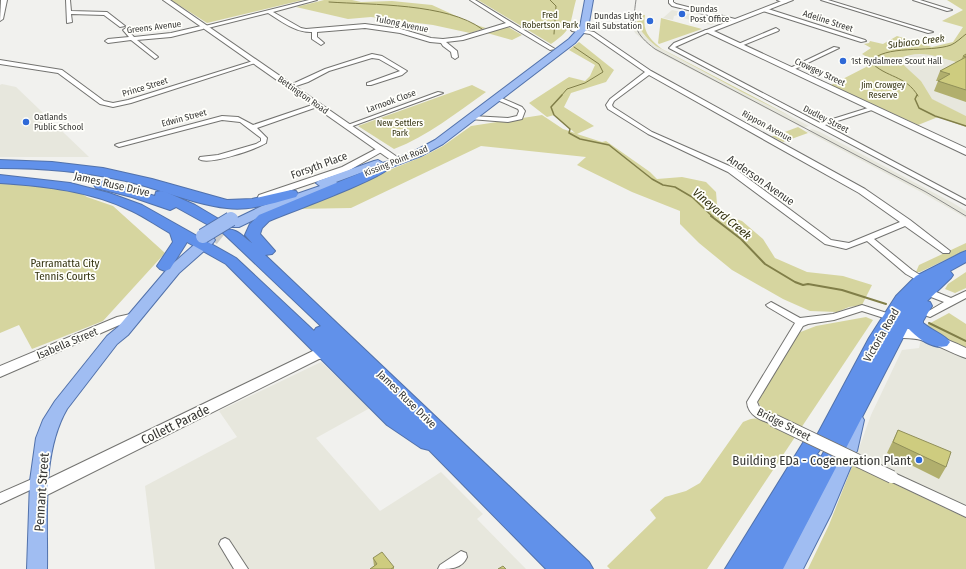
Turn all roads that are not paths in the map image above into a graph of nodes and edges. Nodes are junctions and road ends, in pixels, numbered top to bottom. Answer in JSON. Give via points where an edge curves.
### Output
{"nodes":[{"id":1,"x":4,"y":0,"type":"edge"},
{"id":2,"x":68,"y":0,"type":"edge"},
{"id":3,"x":166,"y":0,"type":"edge"},
{"id":4,"x":314,"y":0,"type":"edge"},
{"id":5,"x":472,"y":0,"type":"edge"},
{"id":6,"x":582,"y":0,"type":"edge"},
{"id":7,"x":589,"y":0,"type":"edge"},
{"id":8,"x":670,"y":0,"type":"edge"},
{"id":9,"x":823,"y":0,"type":"edge"},
{"id":10,"x":915,"y":0,"type":"edge"},
{"id":11,"x":785,"y":1,"type":"edge"},
{"id":12,"x":764,"y":10,"type":"junction"},
{"id":13,"x":949,"y":10,"type":"dead end"},
{"id":14,"x":268,"y":11,"type":"junction"},
{"id":15,"x":68,"y":12,"type":"junction"},
{"id":16,"x":0,"y":15,"type":"edge"},
{"id":17,"x":736,"y":20,"type":"junction"},
{"id":18,"x":69,"y":22,"type":"dead end"},
{"id":19,"x":510,"y":24,"type":"junction"},
{"id":20,"x":205,"y":27,"type":"junction"},
{"id":21,"x":578,"y":30,"type":"junction"},
{"id":22,"x":776,"y":30,"type":"dead end"},
{"id":23,"x":708,"y":31,"type":"junction"},
{"id":24,"x":315,"y":32,"type":"junction"},
{"id":25,"x":930,"y":32,"type":"dead end"},
{"id":26,"x":133,"y":39,"type":"junction"},
{"id":27,"x":108,"y":41,"type":"dead end"},
{"id":28,"x":443,"y":41,"type":"junction"},
{"id":29,"x":863,"y":41,"type":"dead end"},
{"id":30,"x":566,"y":42,"type":"junction"},
{"id":31,"x":322,"y":43,"type":"dead end"},
{"id":32,"x":739,"y":46,"type":"junction"},
{"id":33,"x":836,"y":48,"type":"dead end"},
{"id":34,"x":552,"y":49,"type":"junction"},
{"id":35,"x":155,"y":57,"type":"dead end"},
{"id":36,"x":455,"y":57,"type":"dead end"},
{"id":37,"x":0,"y":62,"type":"edge"},
{"id":38,"x":255,"y":62,"type":"junction"},
{"id":39,"x":791,"y":69,"type":"junction"},
{"id":40,"x":649,"y":72,"type":"junction"},
{"id":41,"x":368,"y":84,"type":"dead end"},
{"id":42,"x":290,"y":86,"type":"junction"},
{"id":43,"x":440,"y":93,"type":"dead end"},
{"id":44,"x":497,"y":98,"type":"junction"},
{"id":45,"x":318,"y":105,"type":"junction"},
{"id":46,"x":873,"y":108,"type":"junction"},
{"id":47,"x":472,"y":118,"type":"junction"},
{"id":48,"x":819,"y":125,"type":"junction"},
{"id":49,"x":348,"y":126,"type":"junction"},
{"id":50,"x":251,"y":128,"type":"junction"},
{"id":51,"x":119,"y":145,"type":"dead end"},
{"id":52,"x":381,"y":150,"type":"junction"},
{"id":53,"x":966,"y":152,"type":"edge"},
{"id":54,"x":203,"y":159,"type":"dead end"},
{"id":55,"x":395,"y":160,"type":"junction"},
{"id":56,"x":0,"y":164,"type":"edge"},
{"id":57,"x":382,"y":168,"type":"junction"},
{"id":58,"x":0,"y":170,"type":"edge"},
{"id":59,"x":0,"y":175,"type":"edge"},
{"id":60,"x":0,"y":179,"type":"edge"},
{"id":61,"x":292,"y":194,"type":"junction"},
{"id":62,"x":262,"y":197,"type":"dead end"},
{"id":63,"x":966,"y":203,"type":"edge"},
{"id":64,"x":906,"y":222,"type":"junction"},
{"id":65,"x":176,"y":230,"type":"junction"},
{"id":66,"x":215,"y":233,"type":"junction"},
{"id":67,"x":868,"y":238,"type":"junction"},
{"id":68,"x":946,"y":251,"type":"dead end"},
{"id":69,"x":966,"y":256,"type":"edge"},
{"id":70,"x":966,"y":264,"type":"edge"},
{"id":71,"x":166,"y":266,"type":"junction"},
{"id":72,"x":274,"y":271,"type":"junction"},
{"id":73,"x":933,"y":285,"type":"junction"},
{"id":74,"x":966,"y":294,"type":"edge"},
{"id":75,"x":953,"y":301,"type":"junction"},
{"id":76,"x":771,"y":305,"type":"dead end"},
{"id":77,"x":930,"y":314,"type":"dead end"},
{"id":78,"x":128,"y":319,"type":"junction"},
{"id":79,"x":806,"y":321,"type":"junction"},
{"id":80,"x":892,"y":332,"type":"junction"},
{"id":81,"x":941,"y":342,"type":"junction"},
{"id":82,"x":319,"y":352,"type":"junction"},
{"id":83,"x":966,"y":353,"type":"edge"},
{"id":84,"x":966,"y":360,"type":"edge"},
{"id":85,"x":0,"y":372,"type":"edge"},
{"id":86,"x":434,"y":443,"type":"junction"},
{"id":87,"x":830,"y":447,"type":"junction"},
{"id":88,"x":39,"y":486,"type":"junction"},
{"id":89,"x":0,"y":499,"type":"edge"},
{"id":90,"x":966,"y":512,"type":"edge"},
{"id":91,"x":225,"y":544,"type":"dead end"},
{"id":92,"x":461,"y":557,"type":"dead end"},
{"id":93,"x":37,"y":569,"type":"edge"},
{"id":94,"x":241,"y":569,"type":"edge"},
{"id":95,"x":445,"y":569,"type":"edge"},
{"id":96,"x":562,"y":569,"type":"edge"},
{"id":97,"x":580,"y":569,"type":"edge"},
{"id":98,"x":737,"y":569,"type":"edge"},
{"id":99,"x":755,"y":569,"type":"edge"},
{"id":100,"x":772,"y":569,"type":"edge"},
{"id":101,"x":792,"y":569,"type":"edge"}],
"edges":[{"from":1,"to":16,"type":"street"},
{"from":2,"to":15,"type":"street"},
{"from":3,"to":20,"type":"street","name":"Bettington Road"},
{"from":4,"to":14,"type":"street","name":"Greens Avenue"},
{"from":5,"to":19,"type":"street"},
{"from":6,"to":21,"type":"main road"},
{"from":7,"to":21,"type":"main road","via":[[586,23]]},
{"from":8,"to":17,"type":"street","via":[[674,5]]},
{"from":9,"to":25,"type":"street"},
{"from":10,"to":13,"type":"street"},
{"from":11,"to":12,"type":"street"},
{"from":12,"to":17,"type":"street"},
{"from":12,"to":29,"type":"street","name":"Adeline Street"},
{"from":14,"to":20,"type":"street","name":"Greens Avenue"},
{"from":14,"to":24,"type":"street","name":"Tulong Avenue","via":[[299,30]]},
{"from":15,"to":18,"type":"street"},
{"from":15,"to":26,"type":"street","via":[[105,13]]},
{"from":17,"to":23,"type":"street"},
{"from":19,"to":28,"type":"street","name":"Tulong Avenue","via":[[460,39]]},
{"from":19,"to":34,"type":"street"},
{"from":20,"to":26,"type":"street","name":"Greens Avenue","via":[[172,35]]},
{"from":20,"to":38,"type":"street","name":"Bettington Road"},
{"from":21,"to":30,"type":"main road","name":"Kissing Point Road"},
{"from":21,"to":40,"type":"street","name":"Rippon Avenue","via":[[592,33]]},
{"from":22,"to":32,"type":"street"},
{"from":23,"to":32,"type":"street","name":"Crowgey Street"},
{"from":23,"to":48,"type":"street","name":"Dudley Street","via":[[673,45],[672,48]]},
{"from":24,"to":28,"type":"street","name":"Tulong Avenue","via":[[365,26]]},
{"from":24,"to":31,"type":"street","via":[[314,38]]},
{"from":26,"to":27,"type":"street","name":"Greens Avenue"},
{"from":26,"to":35,"type":"street"},
{"from":28,"to":36,"type":"street","via":[[454,50]]},
{"from":30,"to":34,"type":"main road","name":"Kissing Point Road"},
{"from":30,"to":44,"type":"main road","name":"Kissing Point Road"},
{"from":32,"to":39,"type":"street","name":"Crowgey Street"},
{"from":33,"to":39,"type":"street"},
{"from":34,"to":55,"type":"main road","name":"Kissing Point Road","via":[[439,133]]},
{"from":37,"to":38,"type":"street","name":"Prince Street","via":[[60,71],[102,104],[113,104],[128,102]]},
{"from":38,"to":42,"type":"street","name":"Bettington Road"},
{"from":39,"to":46,"type":"street","name":"Crowgey Street"},
{"from":40,"to":64,"type":"street","name":"Rippon Avenue","via":[[857,188]]},
{"from":40,"to":67,"type":"street","name":"Anderson Avenue","via":[[612,100],[610,108],[650,133],[731,170],[828,242],[846,246]]},
{"from":41,"to":42,"type":"street","via":[[400,74],[404,70],[380,57],[372,56],[327,70]]},
{"from":42,"to":45,"type":"street","name":"Bettington Road"},
{"from":43,"to":49,"type":"street","name":"Larnook Close"},
{"from":44,"to":47,"type":"main road","name":"Kissing Point Road"},
{"from":44,"to":47,"type":"street","via":[[520,108],[520,118]]},
{"from":45,"to":49,"type":"street","name":"Bettington Road"},
{"from":45,"to":50,"type":"street"},
{"from":46,"to":48,"type":"street"},
{"from":46,"to":53,"type":"street","name":"Crowgey Street"},
{"from":47,"to":55,"type":"main road","name":"Kissing Point Road","via":[[418,154]]},
{"from":48,"to":63,"type":"street","name":"Dudley Street"},
{"from":49,"to":52,"type":"street","name":"Bettington Road"},
{"from":50,"to":51,"type":"street","name":"Edwin Street","via":[[237,118],[223,118]]},
{"from":50,"to":54,"type":"street","name":"Edwin Street","via":[[263,137],[264,142]]},
{"from":52,"to":55,"type":"street","name":"Bettington Road"},
{"from":52,"to":62,"type":"street","name":"Forsyth Place","via":[[345,169]]},
{"from":55,"to":57,"type":"main road","name":"Kissing Point Road"},
{"from":55,"to":61,"type":"main road","name":"Kissing Point Road"},
{"from":56,"to":61,"type":"highway","via":[[97,170],[227,204],[259,203]]},
{"from":57,"to":66,"type":"main road","name":"Kissing Point Road","via":[[266,209]]},
{"from":57,"to":72,"type":"highway","via":[[275,212],[260,221],[253,229],[252,235],[276,261]]},
{"from":58,"to":66,"type":"highway","name":"James Ruse Drive","via":[[68,174],[123,184],[174,200],[205,216]]},
{"from":59,"to":66,"type":"highway","name":"James Ruse Drive","via":[[47,177],[119,189],[169,206]]},
{"from":60,"to":65,"type":"highway","via":[[57,185],[91,192],[138,208]]},
{"from":61,"to":66,"type":"main road","name":"Kissing Point Road"},
{"from":64,"to":67,"type":"street","name":"Anderson Avenue"},
{"from":64,"to":68,"type":"street","name":"Rippon Avenue"},
{"from":65,"to":66,"type":"highway"},
{"from":65,"to":71,"type":"highway","via":[[180,242]]},
{"from":66,"to":71,"type":"main road","name":"Pennant Street"},
{"from":66,"to":72,"type":"highway","name":"James Ruse Drive"},
{"from":66,"to":78,"type":"main road","name":"Pennant Street","via":[[174,270]]},
{"from":66,"to":82,"type":"highway","via":[[218,252],[231,261]]},
{"from":66,"to":86,"type":"highway","name":"James Ruse Drive","via":[[239,251]]},
{"from":67,"to":73,"type":"street","via":[[909,272]]},
{"from":69,"to":73,"type":"highway","name":"Victoria Road"},
{"from":70,"to":73,"type":"highway","name":"Victoria Road"},
{"from":71,"to":78,"type":"main road","name":"Pennant Street","via":[[136,301]]},
{"from":72,"to":97,"type":"highway","name":"James Ruse Drive"},
{"from":73,"to":75,"type":"street"},
{"from":73,"to":80,"type":"highway","name":"Victoria Road"},
{"from":73,"to":81,"type":"highway","via":[[914,324]]},
{"from":74,"to":75,"type":"street"},
{"from":75,"to":77,"type":"street"},
{"from":76,"to":79,"type":"street","via":[[798,321]]},
{"from":78,"to":85,"type":"street","name":"Isabella Street"},
{"from":78,"to":88,"type":"main road","name":"Pennant Street","via":[[113,332],[112,340],[52,420],[45,438]]},
{"from":79,"to":80,"type":"street","via":[[834,317],[862,308],[876,312]]},
{"from":79,"to":90,"type":"street","name":"Bridge Street","bridge":true,"via":[[796,329],[752,402],[755,411]]},
{"from":80,"to":81,"type":"street","via":[[913,334]]},
{"from":80,"to":84,"type":"street","via":[[933,345]]},
{"from":80,"to":87,"type":"highway","name":"Victoria Road"},
{"from":81,"to":83,"type":"street"},
{"from":82,"to":86,"type":"highway","via":[[394,420],[428,442]]},
{"from":82,"to":88,"type":"street","name":"Collett Parade"},
{"from":86,"to":96,"type":"highway","name":"James Ruse Drive"},
{"from":87,"to":98,"type":"highway"},
{"from":87,"to":99,"type":"highway","name":"Victoria Road"},
{"from":87,"to":100,"type":"highway","name":"Victoria Road"},
{"from":87,"to":101,"type":"main road","via":[[838,478]]},
{"from":88,"to":89,"type":"street"},
{"from":88,"to":93,"type":"main road","name":"Pennant Street"},
{"from":91,"to":94,"type":"street"},
{"from":92,"to":95,"type":"street"}]}
